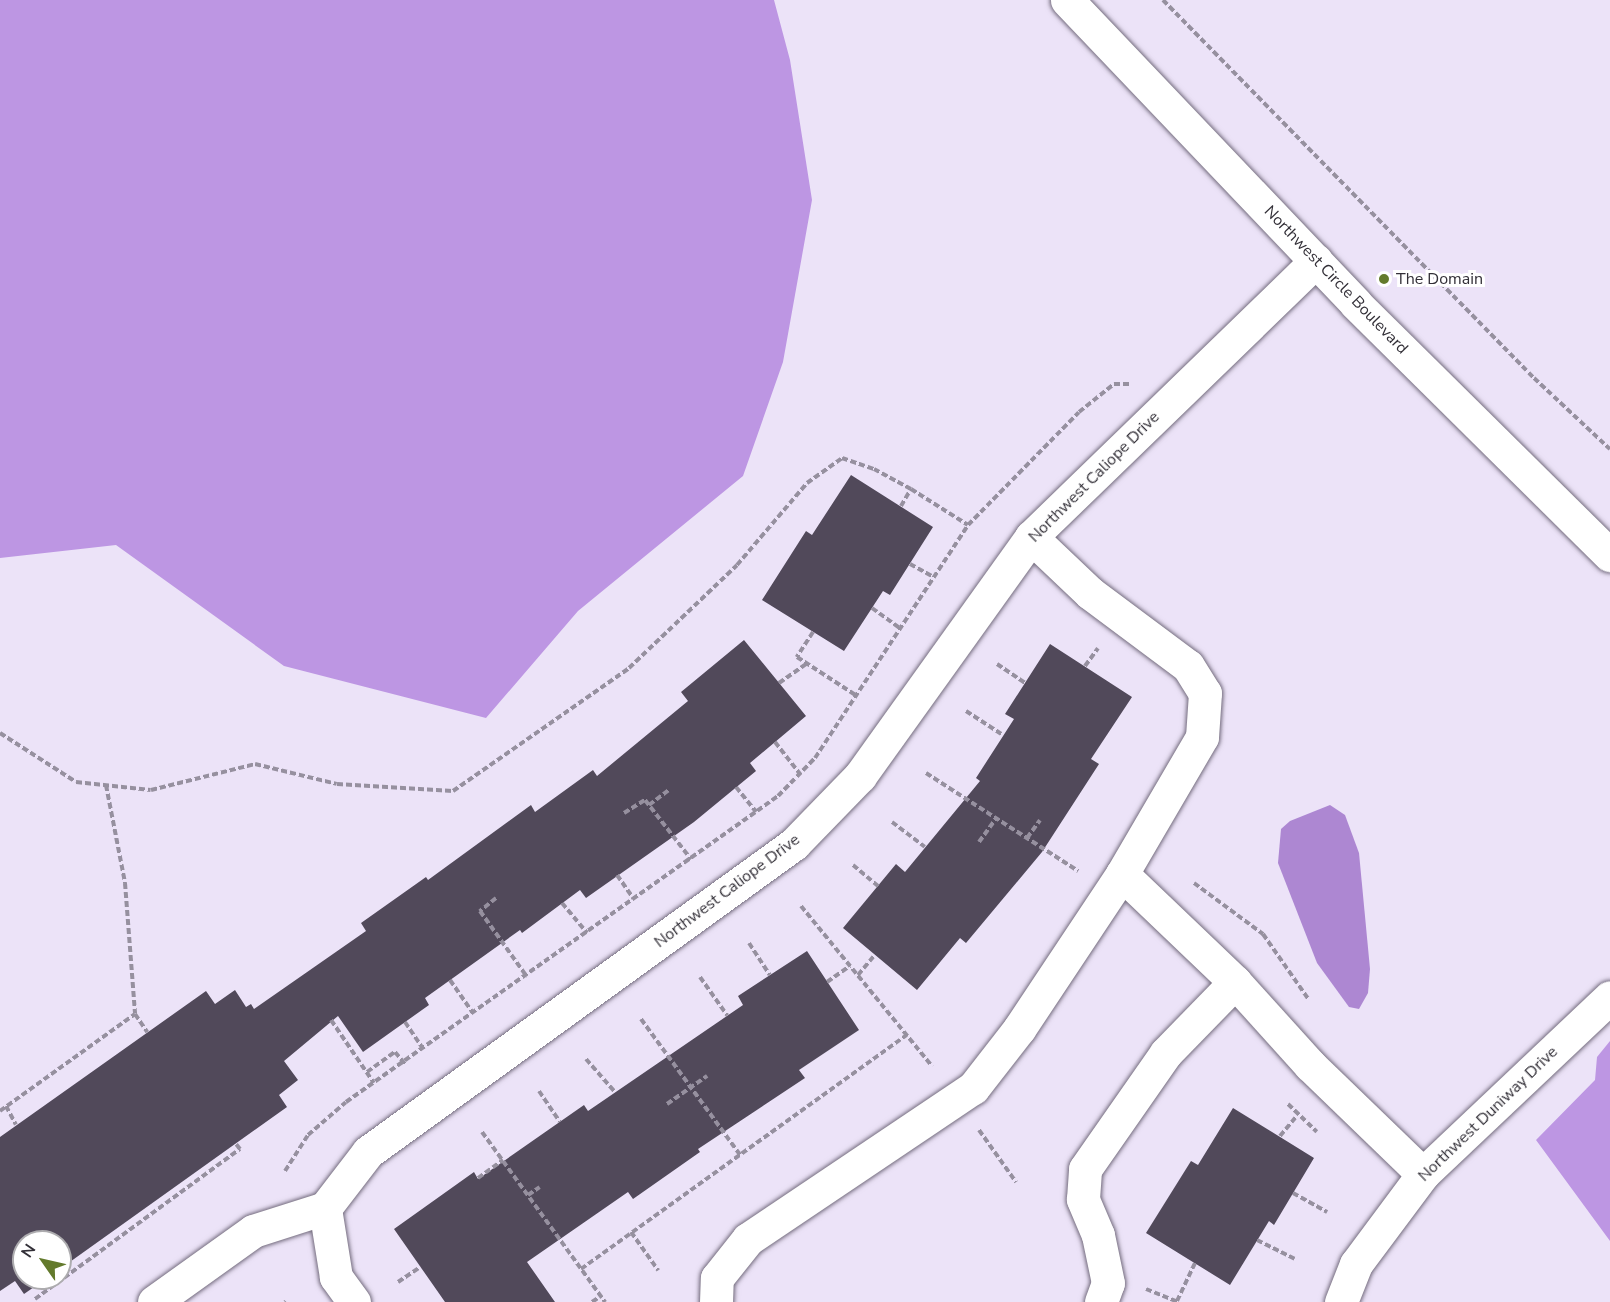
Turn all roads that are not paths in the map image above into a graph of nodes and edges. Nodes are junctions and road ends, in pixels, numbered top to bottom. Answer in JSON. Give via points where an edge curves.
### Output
{"nodes":[{"id":1,"x":1067,"y":0,"type":"edge"},
{"id":2,"x":1316,"y":261,"type":"junction"},
{"id":3,"x":1031,"y":537,"type":"junction"},
{"id":4,"x":1610,"y":555,"type":"edge"},
{"id":5,"x":1122,"y":874,"type":"junction"},
{"id":6,"x":1235,"y":982,"type":"junction"},
{"id":7,"x":1610,"y":997,"type":"edge"},
{"id":8,"x":1423,"y":1174,"type":"junction"},
{"id":9,"x":325,"y":1208,"type":"junction"},
{"id":10,"x":154,"y":1302,"type":"edge"},
{"id":11,"x":354,"y":1302,"type":"edge"},
{"id":12,"x":716,"y":1302,"type":"edge"},
{"id":13,"x":1101,"y":1302,"type":"edge"},
{"id":14,"x":1341,"y":1302,"type":"edge"}],
"edges":[{"from":1,"to":2,"type":"street","name":"Northwest Circle Boulevard"},
{"from":2,"to":3,"type":"street","name":"Northwest Caliope Drive"},
{"from":2,"to":4,"type":"street","name":"Northwest Circle Boulevard"},
{"from":3,"to":5,"type":"street","via":[[1090,592],[1188,666],[1205,693],[1202,736]]},
{"from":3,"to":9,"type":"street","name":"Northwest Caliope Drive","via":[[860,776],[794,844],[368,1152]]},
{"from":5,"to":6,"type":"street"},
{"from":5,"to":12,"type":"street","via":[[1019,1029],[973,1089],[748,1239],[717,1278]]},
{"from":6,"to":8,"type":"street","via":[[1310,1065]]},
{"from":6,"to":13,"type":"street","via":[[1166,1053],[1085,1169],[1083,1199],[1098,1235],[1108,1283]]},
{"from":7,"to":8,"type":"street","name":"Northwest Duniway Drive"},
{"from":8,"to":14,"type":"street","name":"Northwest Duniway Drive","via":[[1356,1264]]},
{"from":9,"to":10,"type":"street","via":[[253,1231]]},
{"from":9,"to":11,"type":"street","via":[[336,1277]]}]}
